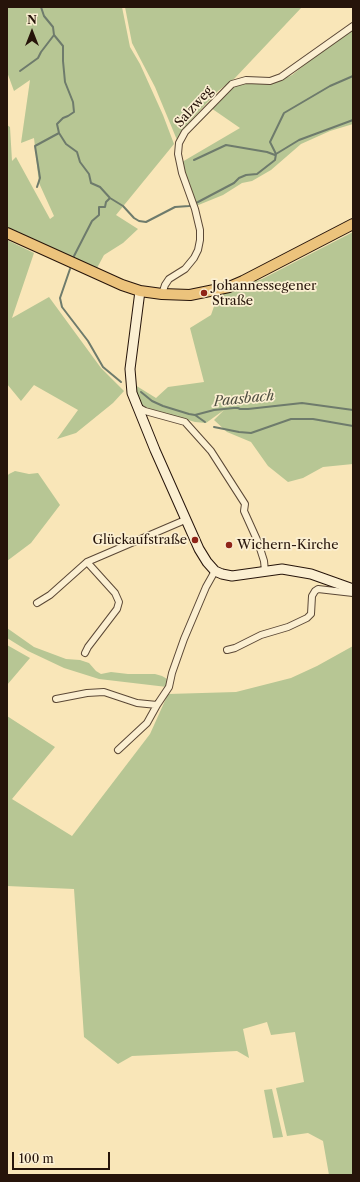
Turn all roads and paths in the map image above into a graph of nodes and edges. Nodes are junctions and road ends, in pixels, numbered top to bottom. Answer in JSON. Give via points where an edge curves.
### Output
{"nodes":[{"id":1,"x":353,"y":26,"type":"edge"},
{"id":2,"x":353,"y":224,"type":"edge"},
{"id":3,"x":7,"y":233,"type":"edge"},
{"id":4,"x":140,"y":291,"type":"junction"},
{"id":5,"x":162,"y":294,"type":"junction"},
{"id":6,"x":138,"y":407,"type":"junction"},
{"id":7,"x":186,"y":520,"type":"junction"},
{"id":8,"x":87,"y":562,"type":"junction"},
{"id":9,"x":215,"y":571,"type":"junction"},
{"id":10,"x":265,"y":571,"type":"junction"},
{"id":11,"x":353,"y":589,"type":"edge"},
{"id":12,"x":353,"y":593,"type":"edge"},
{"id":13,"x":37,"y":603,"type":"dead end"},
{"id":14,"x":227,"y":650,"type":"dead end"},
{"id":15,"x":85,"y":653,"type":"dead end"},
{"id":16,"x":56,"y":700,"type":"dead end"},
{"id":17,"x":157,"y":705,"type":"junction"},
{"id":18,"x":118,"y":750,"type":"dead end"}],
"edges":[{"from":1,"to":5,"type":"street","name":"Salzweg","via":[[276,80],[241,80],[232,84],[180,139],[178,150],[182,173],[195,210],[200,240],[194,258],[185,269],[169,279]]},
{"from":2,"to":5,"type":"main road","via":[[229,287],[190,295]]},
{"from":3,"to":4,"type":"main road"},
{"from":4,"to":5,"type":"main road"},
{"from":4,"to":6,"type":"street","via":[[130,369],[132,390]]},
{"from":6,"to":7,"type":"street"},
{"from":6,"to":10,"type":"street","via":[[185,422],[211,451],[245,504],[244,511],[258,542]]},
{"from":7,"to":8,"type":"street"},
{"from":7,"to":9,"type":"street","via":[[199,550]]},
{"from":8,"to":13,"type":"street","via":[[50,595]]},
{"from":8,"to":15,"type":"street","via":[[115,593],[119,602],[117,609]]},
{"from":9,"to":10,"type":"street","via":[[232,576]]},
{"from":9,"to":17,"type":"street","via":[[184,639],[169,687]]},
{"from":10,"to":11,"type":"street","via":[[282,569],[311,574]]},
{"from":12,"to":14,"type":"street","via":[[318,588],[312,596],[311,614],[307,618]]},
{"from":16,"to":17,"type":"street","via":[[104,692],[137,703]]},
{"from":17,"to":18,"type":"street","via":[[147,723]]}]}
